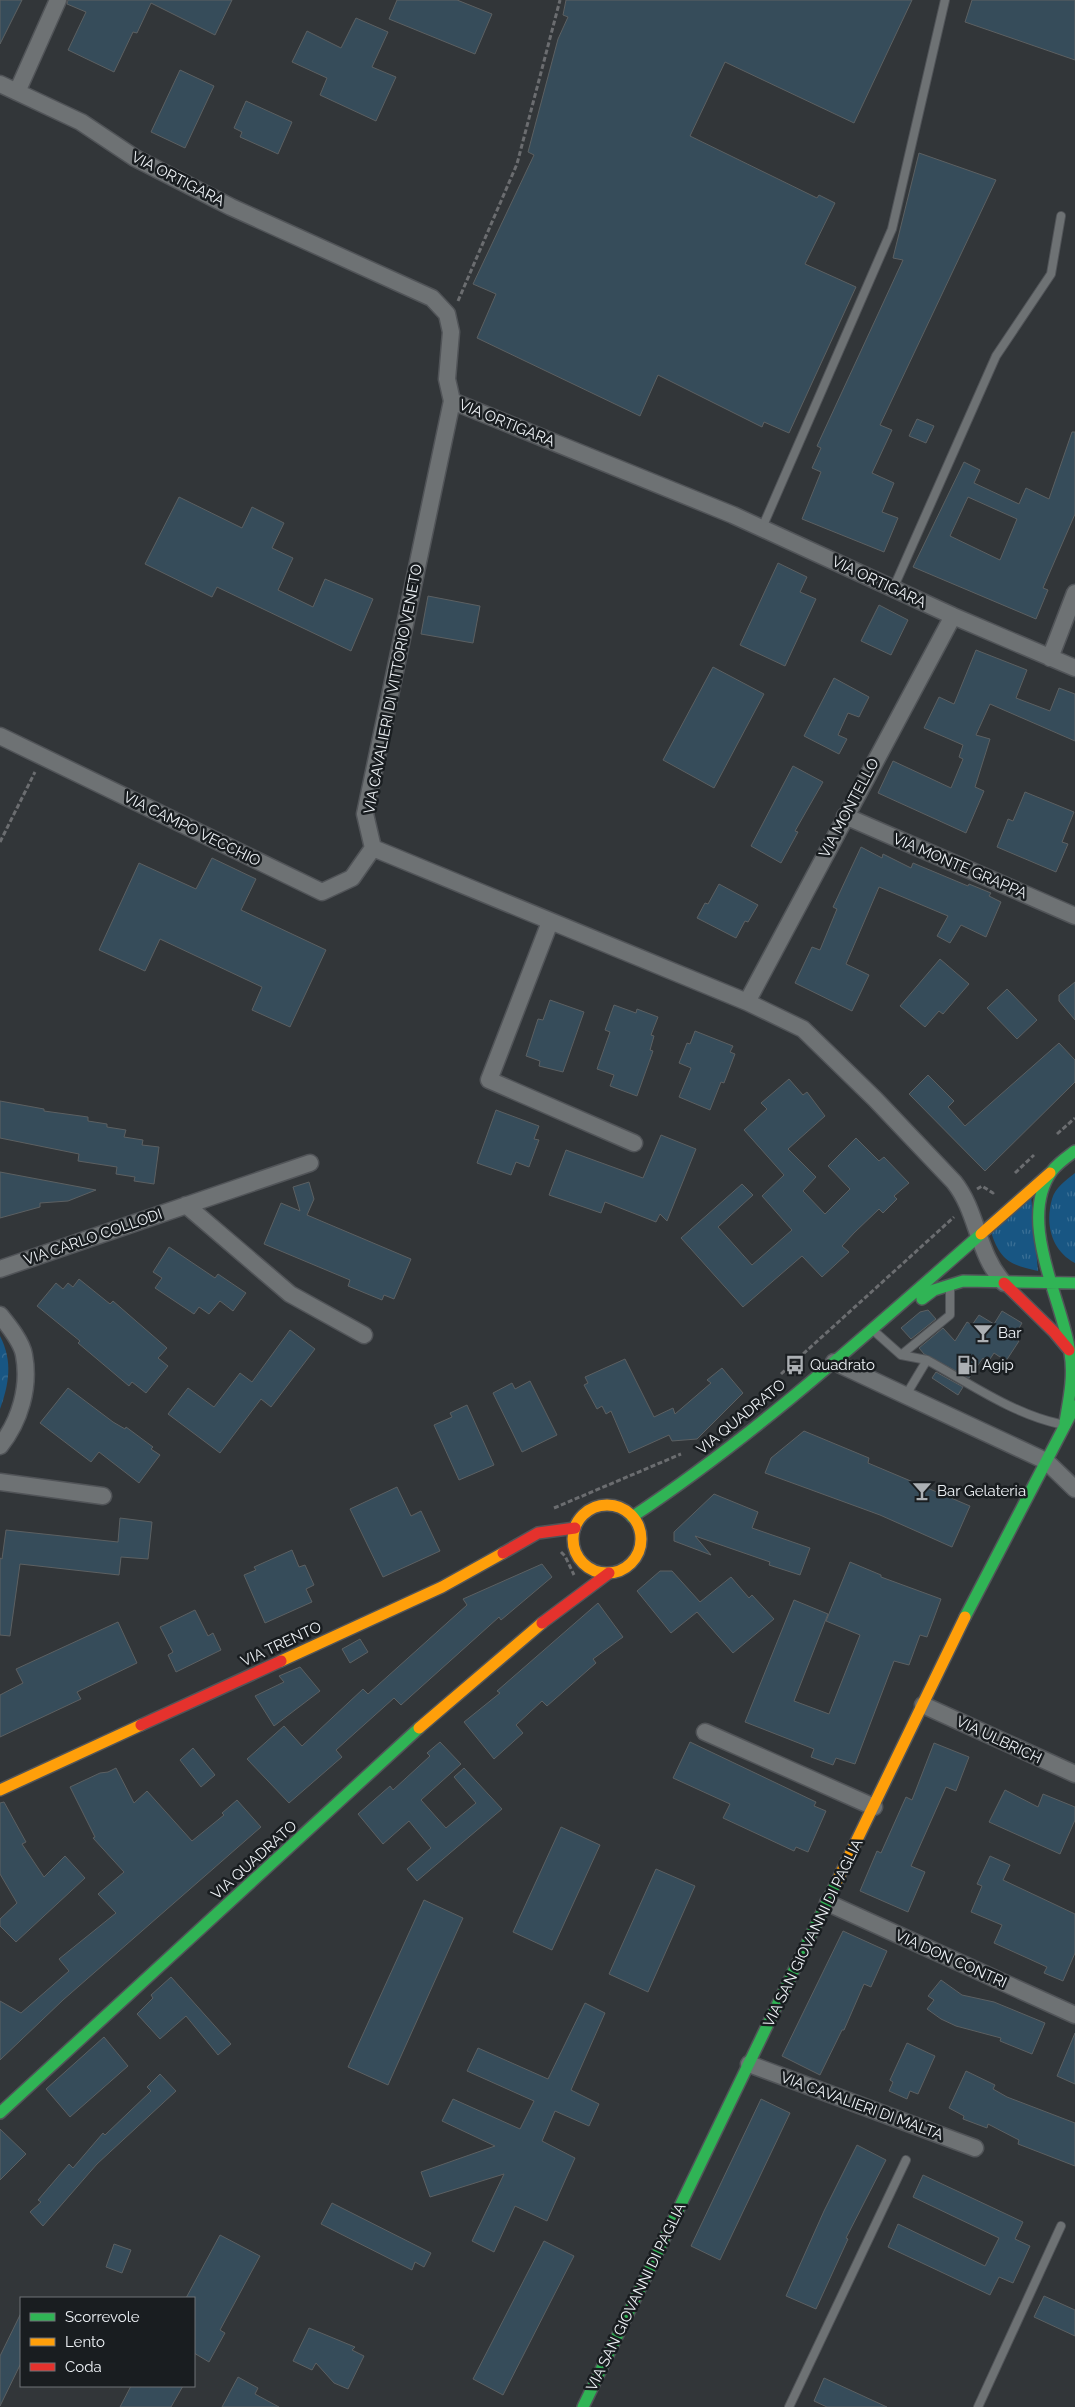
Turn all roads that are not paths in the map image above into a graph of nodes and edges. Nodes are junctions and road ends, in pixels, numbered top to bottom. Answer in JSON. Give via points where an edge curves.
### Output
{"nodes":[{"id":1,"x":58,"y":0,"type":"edge"},
{"id":2,"x":945,"y":0,"type":"edge"},
{"id":3,"x":0,"y":84,"type":"edge"},
{"id":4,"x":17,"y":92,"type":"junction"},
{"id":5,"x":1061,"y":216,"type":"dead end"},
{"id":6,"x":452,"y":401,"type":"junction"},
{"id":7,"x":762,"y":528,"type":"junction"},
{"id":8,"x":893,"y":588,"type":"junction"},
{"id":9,"x":1075,"y":593,"type":"edge"},
{"id":10,"x":953,"y":616,"type":"junction"},
{"id":11,"x":1050,"y":658,"type":"junction"},
{"id":12,"x":1075,"y":668,"type":"edge"},
{"id":13,"x":0,"y":736,"type":"edge"},
{"id":14,"x":845,"y":816,"type":"junction"},
{"id":15,"x":373,"y":848,"type":"junction"},
{"id":16,"x":1075,"y":916,"type":"edge"},
{"id":17,"x":550,"y":922,"type":"junction"},
{"id":18,"x":747,"y":1002,"type":"junction"},
{"id":19,"x":634,"y":1143,"type":"dead end"},
{"id":20,"x":1073,"y":1155,"type":"edge"},
{"id":21,"x":310,"y":1163,"type":"dead end"},
{"id":22,"x":1050,"y":1173,"type":"junction"},
{"id":23,"x":186,"y":1205,"type":"junction"},
{"id":24,"x":978,"y":1238,"type":"junction"},
{"id":25,"x":0,"y":1269,"type":"edge"},
{"id":26,"x":1004,"y":1283,"type":"junction"},
{"id":27,"x":1052,"y":1283,"type":"junction"},
{"id":28,"x":1075,"y":1283,"type":"edge"},
{"id":29,"x":950,"y":1284,"type":"junction"},
{"id":30,"x":0,"y":1315,"type":"edge"},
{"id":31,"x":888,"y":1316,"type":"junction"},
{"id":32,"x":872,"y":1330,"type":"junction"},
{"id":33,"x":364,"y":1335,"type":"dead end"},
{"id":34,"x":1069,"y":1350,"type":"junction"},
{"id":35,"x":901,"y":1355,"type":"junction"},
{"id":36,"x":927,"y":1360,"type":"junction"},
{"id":37,"x":834,"y":1362,"type":"junction"},
{"id":38,"x":906,"y":1395,"type":"junction"},
{"id":39,"x":1075,"y":1406,"type":"edge"},
{"id":40,"x":1065,"y":1425,"type":"junction"},
{"id":41,"x":0,"y":1446,"type":"edge"},
{"id":42,"x":1046,"y":1460,"type":"junction"},
{"id":43,"x":0,"y":1482,"type":"edge"},
{"id":44,"x":1075,"y":1489,"type":"edge"},
{"id":45,"x":103,"y":1496,"type":"dead end"},
{"id":46,"x":632,"y":1517,"type":"junction"},
{"id":47,"x":575,"y":1528,"type":"junction"},
{"id":48,"x":582,"y":1562,"type":"junction"},
{"id":49,"x":609,"y":1573,"type":"junction"},
{"id":50,"x":575,"y":1578,"type":"road end"},
{"id":51,"x":564,"y":1591,"type":"dead end"},
{"id":52,"x":530,"y":1632,"type":"junction"},
{"id":53,"x":923,"y":1705,"type":"junction"},
{"id":54,"x":705,"y":1732,"type":"dead end"},
{"id":55,"x":1075,"y":1774,"type":"edge"},
{"id":56,"x":0,"y":1790,"type":"edge"},
{"id":57,"x":874,"y":1807,"type":"junction"},
{"id":58,"x":828,"y":1902,"type":"junction"},
{"id":59,"x":1075,"y":2015,"type":"edge"},
{"id":60,"x":749,"y":2064,"type":"junction"},
{"id":61,"x":0,"y":2113,"type":"edge"},
{"id":62,"x":975,"y":2148,"type":"dead end"},
{"id":63,"x":906,"y":2160,"type":"dead end"},
{"id":64,"x":1061,"y":2226,"type":"dead end"},
{"id":65,"x":583,"y":2407,"type":"edge"},
{"id":66,"x":789,"y":2407,"type":"edge"},
{"id":67,"x":978,"y":2407,"type":"edge"}],
"edges":[{"from":1,"to":4,"type":"street"},
{"from":2,"to":7,"type":"lane","via":[[892,229]]},
{"from":3,"to":4,"type":"street","name":"VIA ORTIGARA"},
{"from":4,"to":6,"type":"street","name":"VIA ORTIGARA","via":[[81,122],[135,158],[231,206],[432,298],[448,314],[451,332],[447,380]]},
{"from":5,"to":8,"type":"lane","via":[[1051,274],[996,356]]},
{"from":6,"to":7,"type":"street","name":"VIA ORTIGARA"},
{"from":6,"to":15,"type":"street","name":"VIA CAVALIERI DI VITTORIO VENETO","via":[[365,814]]},
{"from":7,"to":8,"type":"street","name":"VIA ORTIGARA"},
{"from":8,"to":10,"type":"street","name":"VIA ORTIGARA"},
{"from":9,"to":11,"type":"street"},
{"from":10,"to":11,"type":"street","name":"VIA ORTIGARA"},
{"from":10,"to":14,"type":"street","name":"VIA MONTELLO"},
{"from":11,"to":12,"type":"street","name":"VIA ORTIGARA"},
{"from":13,"to":15,"type":"street","name":"VIA CAMPO VECCHIO","via":[[322,892],[352,878]]},
{"from":14,"to":16,"type":"street","name":"VIA MONTE GRAPPA"},
{"from":14,"to":18,"type":"street","name":"VIA MONTELLO"},
{"from":15,"to":17,"type":"street"},
{"from":17,"to":18,"type":"street"},
{"from":17,"to":19,"type":"street","via":[[489,1080]]},
{"from":18,"to":24,"type":"street","via":[[803,1030],[875,1099],[965,1196]]},
{"from":20,"to":22,"type":"street","name":"VIA QUADRATO"},
{"from":21,"to":23,"type":"street","name":"VIA CARLO COLLODI"},
{"from":22,"to":24,"type":"street","name":"VIA QUADRATO"},
{"from":22,"to":27,"type":"street","via":[[1040,1199],[1038,1224]]},
{"from":23,"to":25,"type":"street","name":"VIA CARLO COLLODI"},
{"from":23,"to":33,"type":"street","via":[[290,1294]]},
{"from":24,"to":26,"type":"street","via":[[986,1259]]},
{"from":24,"to":31,"type":"street","name":"VIA QUADRATO"},
{"from":26,"to":27,"type":"street"},
{"from":26,"to":29,"type":"street","via":[[963,1281]]},
{"from":26,"to":34,"type":"street","via":[[1059,1336]]},
{"from":27,"to":28,"type":"street"},
{"from":27,"to":34,"type":"street"},
{"from":29,"to":31,"type":"street"},
{"from":29,"to":35,"type":"lane","via":[[950,1315]]},
{"from":30,"to":41,"type":"street","via":[[24,1353],[25,1389],[17,1419]]},
{"from":31,"to":32,"type":"street","name":"VIA QUADRATO"},
{"from":32,"to":35,"type":"lane"},
{"from":32,"to":37,"type":"street","name":"VIA QUADRATO"},
{"from":34,"to":40,"type":"street","via":[[1072,1376]]},
{"from":35,"to":36,"type":"lane"},
{"from":36,"to":38,"type":"lane"},
{"from":36,"to":40,"type":"lane","via":[[1025,1412]]},
{"from":37,"to":38,"type":"street"},
{"from":37,"to":46,"type":"street","name":"VIA QUADRATO","via":[[676,1488]]},
{"from":38,"to":42,"type":"street"},
{"from":39,"to":40,"type":"street","name":"VIA SAN GIOVANNI DI PAGLIA"},
{"from":40,"to":42,"type":"street","name":"VIA SAN GIOVANNI DI PAGLIA"},
{"from":42,"to":44,"type":"street"},
{"from":42,"to":53,"type":"street","name":"VIA SAN GIOVANNI DI PAGLIA"},
{"from":43,"to":45,"type":"street"},
{"from":46,"to":47,"type":"street","via":[[623,1509],[600,1506],[589,1510]]},
{"from":46,"to":49,"type":"street","name":"VIA QUADRATO","via":[[640,1536],[636,1557],[620,1570]]},
{"from":47,"to":48,"type":"street","via":[[574,1546]]},
{"from":47,"to":56,"type":"street","name":"VIA TRENTO","via":[[538,1533],[442,1587]]},
{"from":48,"to":49,"type":"street","via":[[599,1572]]},
{"from":48,"to":50,"type":"street"},
{"from":49,"to":52,"type":"street","name":"VIA QUADRATO"},
{"from":51,"to":52,"type":"street","name":"VIA QUADRATO"},
{"from":52,"to":61,"type":"street","name":"VIA QUADRATO","via":[[418,1729]]},
{"from":53,"to":55,"type":"street","name":"VIA ULBRICH"},
{"from":53,"to":57,"type":"street","name":"VIA SAN GIOVANNI DI PAGLIA"},
{"from":54,"to":57,"type":"street"},
{"from":57,"to":58,"type":"street","name":"VIA SAN GIOVANNI DI PAGLIA"},
{"from":58,"to":59,"type":"street","name":"VIA DON CONTRI"},
{"from":58,"to":60,"type":"street","name":"VIA SAN GIOVANNI DI PAGLIA"},
{"from":60,"to":62,"type":"street","name":"VIA CAVALIERI DI MALTA"},
{"from":60,"to":65,"type":"street","name":"VIA SAN GIOVANNI DI PAGLIA"},
{"from":63,"to":66,"type":"lane"},
{"from":64,"to":67,"type":"lane"}]}
